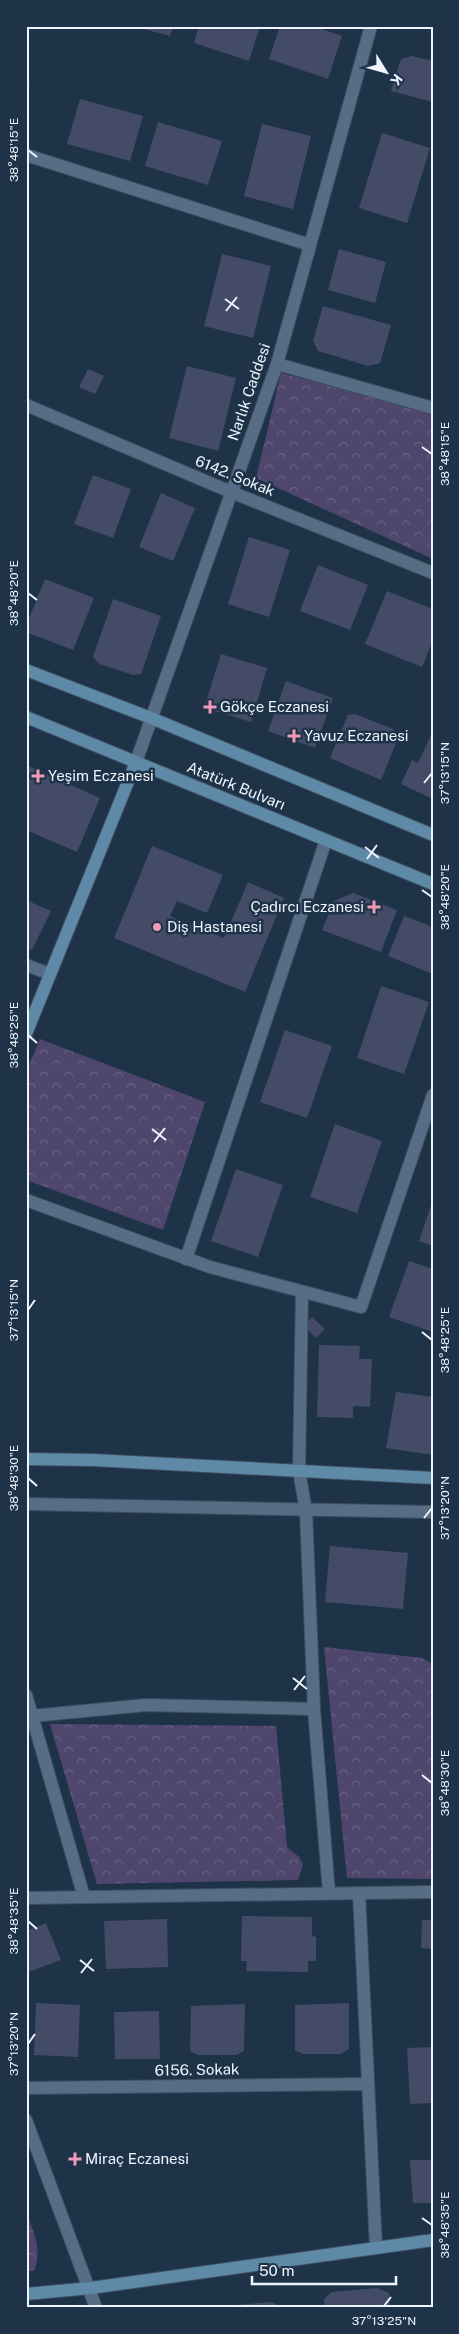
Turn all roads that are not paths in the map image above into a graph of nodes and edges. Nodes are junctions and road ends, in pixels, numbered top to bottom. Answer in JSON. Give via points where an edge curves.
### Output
{"nodes":[{"id":1,"x":371,"y":26,"type":"edge"},
{"id":2,"x":26,"y":155,"type":"edge"},
{"id":3,"x":310,"y":245,"type":"junction"},
{"id":4,"x":277,"y":364,"type":"junction"},
{"id":5,"x":26,"y":405,"type":"edge"},
{"id":6,"x":433,"y":408,"type":"edge"},
{"id":7,"x":230,"y":492,"type":"junction"},
{"id":8,"x":433,"y":573,"type":"edge"},
{"id":9,"x":26,"y":670,"type":"edge"},
{"id":10,"x":26,"y":717,"type":"edge"},
{"id":11,"x":152,"y":718,"type":"junction"},
{"id":12,"x":136,"y":762,"type":"junction"},
{"id":13,"x":433,"y":834,"type":"edge"},
{"id":14,"x":326,"y":840,"type":"junction"},
{"id":15,"x":433,"y":884,"type":"edge"},
{"id":16,"x":26,"y":965,"type":"edge"},
{"id":17,"x":50,"y":974,"type":"junction"},
{"id":18,"x":26,"y":1034,"type":"edge"},
{"id":19,"x":433,"y":1095,"type":"edge"},
{"id":20,"x":26,"y":1200,"type":"edge"},
{"id":21,"x":186,"y":1259,"type":"junction"},
{"id":22,"x":302,"y":1292,"type":"junction"},
{"id":23,"x":26,"y":1459,"type":"edge"},
{"id":24,"x":299,"y":1471,"type":"junction"},
{"id":25,"x":433,"y":1478,"type":"edge"},
{"id":26,"x":26,"y":1504,"type":"edge"},
{"id":27,"x":306,"y":1511,"type":"junction"},
{"id":28,"x":433,"y":1512,"type":"edge"},
{"id":29,"x":26,"y":1695,"type":"edge"},
{"id":30,"x":314,"y":1709,"type":"junction"},
{"id":31,"x":32,"y":1716,"type":"junction"},
{"id":32,"x":433,"y":1892,"type":"edge"},
{"id":33,"x":329,"y":1893,"type":"junction"},
{"id":34,"x":359,"y":1893,"type":"junction"},
{"id":35,"x":84,"y":1897,"type":"junction"},
{"id":36,"x":26,"y":1898,"type":"edge"},
{"id":37,"x":368,"y":2084,"type":"junction"},
{"id":38,"x":26,"y":2088,"type":"edge"},
{"id":39,"x":26,"y":2120,"type":"edge"},
{"id":40,"x":433,"y":2240,"type":"edge"},
{"id":41,"x":376,"y":2248,"type":"junction"},
{"id":42,"x":91,"y":2288,"type":"junction"},
{"id":43,"x":26,"y":2294,"type":"edge"},
{"id":44,"x":96,"y":2308,"type":"edge"}],
"edges":[{"from":1,"to":3,"type":"street","name":"Narlık Caddesi"},
{"from":2,"to":3,"type":"street"},
{"from":3,"to":4,"type":"street","name":"Narlık Caddesi"},
{"from":4,"to":6,"type":"street"},
{"from":4,"to":7,"type":"street","name":"Narlık Caddesi"},
{"from":5,"to":7,"type":"street","name":"6142. Sokak"},
{"from":7,"to":8,"type":"street","name":"6142. Sokak"},
{"from":7,"to":11,"type":"street","name":"Narlık Caddesi"},
{"from":9,"to":11,"type":"street","name":"Atatürk Bulvarı"},
{"from":10,"to":12,"type":"street","name":"Atatürk Bulvarı"},
{"from":11,"to":12,"type":"street","name":"Narlık Caddesi"},
{"from":11,"to":13,"type":"street","name":"Atatürk Bulvarı"},
{"from":12,"to":14,"type":"street","name":"Atatürk Bulvarı"},
{"from":12,"to":17,"type":"street"},
{"from":14,"to":15,"type":"street","name":"Atatürk Bulvarı"},
{"from":14,"to":21,"type":"street"},
{"from":16,"to":17,"type":"street"},
{"from":17,"to":18,"type":"street"},
{"from":19,"to":22,"type":"street","via":[[361,1307]]},
{"from":20,"to":21,"type":"street"},
{"from":21,"to":22,"type":"street"},
{"from":22,"to":24,"type":"street"},
{"from":23,"to":24,"type":"street"},
{"from":24,"to":25,"type":"street"},
{"from":24,"to":27,"type":"street"},
{"from":26,"to":27,"type":"street"},
{"from":27,"to":28,"type":"street"},
{"from":27,"to":30,"type":"street"},
{"from":29,"to":31,"type":"street"},
{"from":30,"to":31,"type":"street","via":[[146,1706]]},
{"from":30,"to":33,"type":"street"},
{"from":31,"to":35,"type":"street"},
{"from":32,"to":34,"type":"street"},
{"from":33,"to":34,"type":"street"},
{"from":33,"to":35,"type":"street"},
{"from":34,"to":37,"type":"street"},
{"from":35,"to":36,"type":"street"},
{"from":37,"to":38,"type":"street","name":"6156. Sokak"},
{"from":37,"to":41,"type":"street"},
{"from":39,"to":42,"type":"street"},
{"from":40,"to":41,"type":"street"},
{"from":41,"to":42,"type":"street"},
{"from":42,"to":43,"type":"street"},
{"from":42,"to":44,"type":"street"}]}
